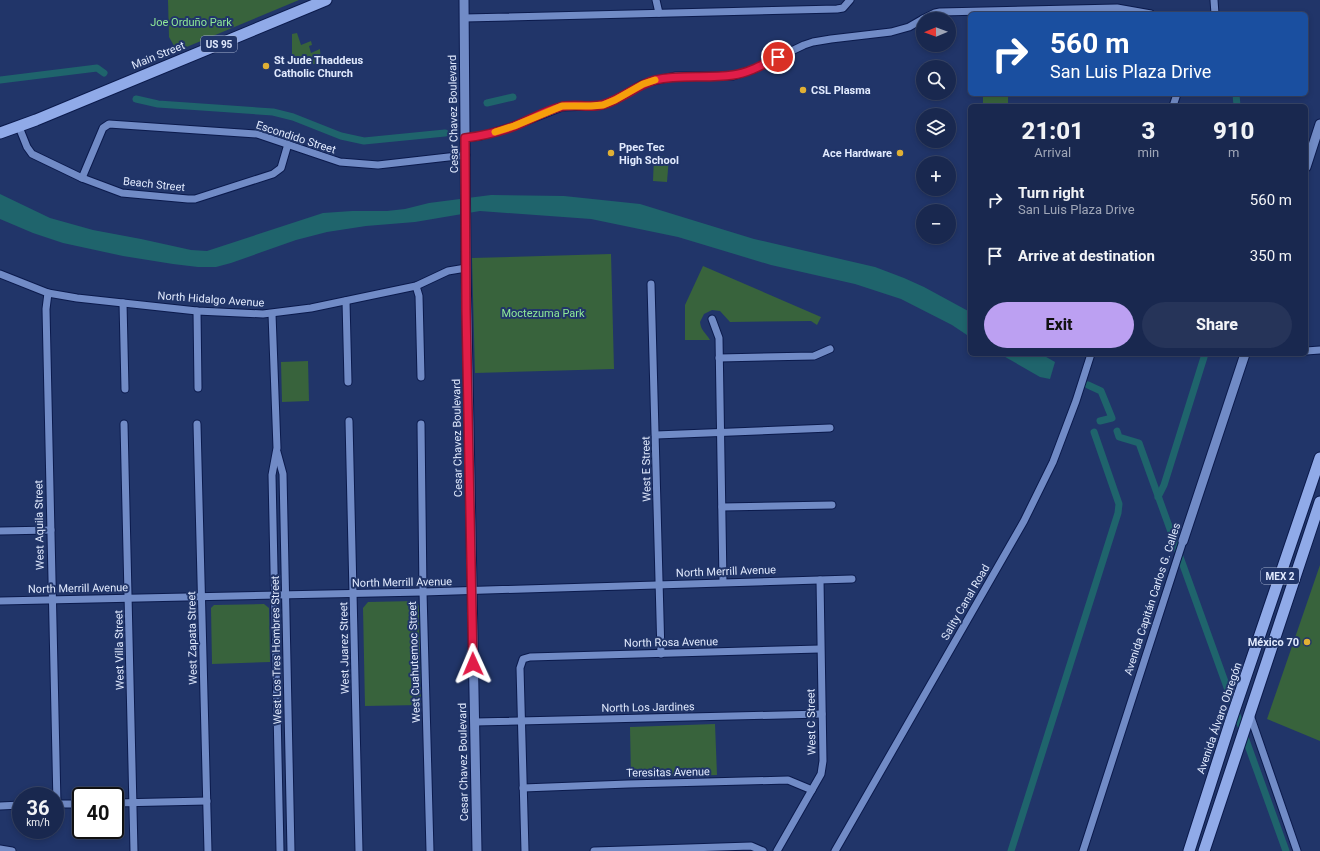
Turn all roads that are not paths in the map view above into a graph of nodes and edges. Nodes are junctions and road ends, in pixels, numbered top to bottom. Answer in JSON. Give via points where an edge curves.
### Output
{"nodes":[{"id":1,"x":326,"y":0,"type":"edge"},
{"id":2,"x":464,"y":0,"type":"edge"},
{"id":3,"x":656,"y":0,"type":"edge"},
{"id":4,"x":1214,"y":0,"type":"edge"},
{"id":5,"x":850,"y":1,"type":"edge"},
{"id":6,"x":940,"y":12,"type":"edge"},
{"id":7,"x":1140,"y":12,"type":"edge"},
{"id":8,"x":1214,"y":12,"type":"edge"},
{"id":9,"x":659,"y":13,"type":"junction"},
{"id":10,"x":464,"y":18,"type":"junction"},
{"id":11,"x":916,"y":23,"type":"edge"},
{"id":12,"x":1320,"y":124,"type":"edge"},
{"id":13,"x":18,"y":127,"type":"junction"},
{"id":14,"x":0,"y":134,"type":"edge"},
{"id":15,"x":465,"y":138,"type":"junction"},
{"id":16,"x":288,"y":144,"type":"junction"},
{"id":17,"x":466,"y":154,"type":"junction"},
{"id":18,"x":1308,"y":161,"type":"edge"},
{"id":19,"x":82,"y":178,"type":"junction"},
{"id":20,"x":466,"y":268,"type":"junction"},
{"id":21,"x":0,"y":274,"type":"edge"},
{"id":22,"x":651,"y":284,"type":"dead end"},
{"id":23,"x":416,"y":286,"type":"junction"},
{"id":24,"x":48,"y":293,"type":"junction"},
{"id":25,"x":346,"y":301,"type":"junction"},
{"id":26,"x":123,"y":303,"type":"junction"},
{"id":27,"x":197,"y":311,"type":"junction"},
{"id":28,"x":272,"y":314,"type":"junction"},
{"id":29,"x":712,"y":319,"type":"dead end"},
{"id":30,"x":830,"y":349,"type":"dead end"},
{"id":31,"x":1320,"y":350,"type":"edge"},
{"id":32,"x":1308,"y":352,"type":"edge"},
{"id":33,"x":1090,"y":356,"type":"edge"},
{"id":34,"x":1244,"y":356,"type":"edge"},
{"id":35,"x":719,"y":358,"type":"junction"},
{"id":36,"x":421,"y":378,"type":"dead end"},
{"id":37,"x":348,"y":382,"type":"dead end"},
{"id":38,"x":198,"y":388,"type":"dead end"},
{"id":39,"x":125,"y":389,"type":"dead end"},
{"id":40,"x":349,"y":421,"type":"dead end"},
{"id":41,"x":124,"y":424,"type":"dead end"},
{"id":42,"x":197,"y":424,"type":"dead end"},
{"id":43,"x":420,"y":424,"type":"dead end"},
{"id":44,"x":830,"y":428,"type":"dead end"},
{"id":45,"x":720,"y":432,"type":"junction"},
{"id":46,"x":656,"y":435,"type":"junction"},
{"id":47,"x":276,"y":448,"type":"junction"},
{"id":48,"x":1320,"y":458,"type":"edge"},
{"id":49,"x":1320,"y":502,"type":"edge"},
{"id":50,"x":832,"y":505,"type":"dead end"},
{"id":51,"x":722,"y":507,"type":"junction"},
{"id":52,"x":51,"y":530,"type":"junction"},
{"id":53,"x":0,"y":531,"type":"edge"},
{"id":54,"x":1183,"y":541,"type":"joint"},
{"id":55,"x":852,"y":579,"type":"dead end"},
{"id":56,"x":820,"y":580,"type":"junction"},
{"id":57,"x":723,"y":582,"type":"junction"},
{"id":58,"x":659,"y":584,"type":"junction"},
{"id":59,"x":472,"y":591,"type":"junction"},
{"id":60,"x":423,"y":592,"type":"junction"},
{"id":61,"x":354,"y":594,"type":"junction"},
{"id":62,"x":275,"y":595,"type":"junction"},
{"id":63,"x":286,"y":595,"type":"junction"},
{"id":64,"x":202,"y":597,"type":"junction"},
{"id":65,"x":128,"y":598,"type":"junction"},
{"id":66,"x":0,"y":600,"type":"edge"},
{"id":67,"x":52,"y":600,"type":"junction"},
{"id":68,"x":820,"y":649,"type":"junction"},
{"id":69,"x":661,"y":654,"type":"junction"},
{"id":70,"x":822,"y":714,"type":"junction"},
{"id":71,"x":1248,"y":720,"type":"junction"},
{"id":72,"x":522,"y":721,"type":"junction"},
{"id":73,"x":474,"y":722,"type":"junction"},
{"id":74,"x":56,"y":787,"type":"edge"},
{"id":75,"x":523,"y":788,"type":"junction"},
{"id":76,"x":812,"y":790,"type":"junction"},
{"id":77,"x":207,"y":801,"type":"junction"},
{"id":78,"x":124,"y":802,"type":"edge"},
{"id":79,"x":133,"y":802,"type":"junction"},
{"id":80,"x":12,"y":805,"type":"edge"},
{"id":81,"x":0,"y":806,"type":"edge"},
{"id":82,"x":0,"y":849,"type":"edge"},
{"id":83,"x":12,"y":851,"type":"edge"},
{"id":84,"x":134,"y":851,"type":"edge"},
{"id":85,"x":208,"y":851,"type":"edge"},
{"id":86,"x":280,"y":851,"type":"edge"},
{"id":87,"x":291,"y":851,"type":"edge"},
{"id":88,"x":359,"y":851,"type":"edge"},
{"id":89,"x":430,"y":851,"type":"edge"},
{"id":90,"x":477,"y":851,"type":"edge"},
{"id":91,"x":525,"y":851,"type":"edge"},
{"id":92,"x":594,"y":851,"type":"edge"},
{"id":93,"x":763,"y":851,"type":"edge"},
{"id":94,"x":777,"y":851,"type":"edge"},
{"id":95,"x":835,"y":851,"type":"edge"},
{"id":96,"x":1083,"y":851,"type":"edge"},
{"id":97,"x":1189,"y":851,"type":"edge"},
{"id":98,"x":1204,"y":851,"type":"edge"},
{"id":99,"x":1297,"y":851,"type":"edge"}],
"edges":[{"from":1,"to":13,"type":"highway","name":"Main Street","number":"US 95"},
{"from":2,"to":10,"type":"street","name":"Cesar Chavez Boulevard"},
{"from":3,"to":9,"type":"street"},
{"from":4,"to":8,"type":"street"},
{"from":5,"to":9,"type":"street","via":[[843,8],[837,9]]},
{"from":6,"to":7,"type":"street","via":[[1117,8]]},
{"from":9,"to":10,"type":"street"},
{"from":10,"to":15,"type":"street","name":"Cesar Chavez Boulevard"},
{"from":11,"to":15,"type":"street","via":[[892,32],[813,42],[733,76],[676,76],[653,81],[603,105],[562,106],[511,127]]},
{"from":12,"to":18,"type":"street"},
{"from":13,"to":14,"type":"highway","name":"Main Street","number":"US 95"},
{"from":13,"to":19,"type":"street","name":"Beach Street","via":[[32,154]]},
{"from":15,"to":17,"type":"street","name":"Cesar Chavez Boulevard"},
{"from":16,"to":17,"type":"street","name":"Escondido Street","via":[[332,161],[378,165]]},
{"from":16,"to":19,"type":"street","name":"Beach Street","via":[[281,168],[273,174],[195,199],[122,193]]},
{"from":16,"to":19,"type":"street","name":"Escondido Street","via":[[257,134],[109,124],[103,128]]},
{"from":17,"to":20,"type":"street","name":"Cesar Chavez Boulevard"},
{"from":20,"to":23,"type":"street","name":"North Hidalgo Avenue","via":[[448,271]]},
{"from":20,"to":59,"type":"street","name":"Cesar Chavez Boulevard"},
{"from":21,"to":24,"type":"street","name":"North Hidalgo Avenue"},
{"from":22,"to":46,"type":"street","name":"West E Street"},
{"from":23,"to":25,"type":"street","name":"North Hidalgo Avenue"},
{"from":23,"to":36,"type":"street","via":[[419,296]]},
{"from":24,"to":26,"type":"street","name":"North Hidalgo Avenue"},
{"from":24,"to":52,"type":"street","name":"West Aquila Street","via":[[46,309]]},
{"from":25,"to":28,"type":"street","name":"North Hidalgo Avenue"},
{"from":25,"to":37,"type":"street"},
{"from":26,"to":27,"type":"street","name":"North Hidalgo Avenue"},
{"from":26,"to":39,"type":"street"},
{"from":27,"to":28,"type":"street","name":"North Hidalgo Avenue"},
{"from":27,"to":38,"type":"street"},
{"from":28,"to":47,"type":"street","name":"West Los Tres Hombres Street"},
{"from":29,"to":35,"type":"street","via":[[718,338]]},
{"from":30,"to":35,"type":"street","via":[[814,356]]},
{"from":31,"to":32,"type":"street"},
{"from":33,"to":95,"type":"street","name":"Sality Canal Road","via":[[1052,462],[1024,521]]},
{"from":34,"to":54,"type":"street","name":"Avenida Capitán Carlos G. Calles"},
{"from":35,"to":45,"type":"street"},
{"from":40,"to":61,"type":"street","name":"West Juarez Street"},
{"from":41,"to":65,"type":"street","name":"West Villa Street"},
{"from":42,"to":64,"type":"street","name":"West Zapata Street"},
{"from":43,"to":60,"type":"street","name":"West Cuahutemoc Street"},
{"from":44,"to":45,"type":"street"},
{"from":45,"to":46,"type":"street"},
{"from":45,"to":51,"type":"street"},
{"from":46,"to":58,"type":"street","name":"West E Street"},
{"from":47,"to":62,"type":"street","name":"West Los Tres Hombres Street","via":[[272,475]]},
{"from":47,"to":63,"type":"street","name":"West Los Tres Hombres Street","via":[[283,474]]},
{"from":48,"to":97,"type":"highway","name":"Avenida Álvaro Obregón","number":"MEX 2"},
{"from":49,"to":71,"type":"highway","number":"MEX 2"},
{"from":50,"to":51,"type":"street"},
{"from":51,"to":57,"type":"street"},
{"from":52,"to":53,"type":"street"},
{"from":52,"to":67,"type":"street","name":"West Aquila Street"},
{"from":54,"to":96,"type":"street","name":"Avenida Capitán Carlos G. Calles"},
{"from":55,"to":56,"type":"street","name":"North Merrill Avenue"},
{"from":56,"to":57,"type":"street","name":"North Merrill Avenue"},
{"from":56,"to":68,"type":"street","name":"West C Street"},
{"from":57,"to":58,"type":"street","name":"North Merrill Avenue"},
{"from":58,"to":59,"type":"street","name":"North Merrill Avenue"},
{"from":58,"to":69,"type":"street","name":"West E Street"},
{"from":59,"to":60,"type":"street","name":"North Merrill Avenue"},
{"from":59,"to":73,"type":"street","name":"Cesar Chavez Boulevard"},
{"from":60,"to":61,"type":"street","name":"North Merrill Avenue"},
{"from":60,"to":89,"type":"street","name":"West Cuahutemoc Street"},
{"from":61,"to":63,"type":"street","name":"North Merrill Avenue"},
{"from":61,"to":88,"type":"street","name":"West Juarez Street"},
{"from":62,"to":63,"type":"street","name":"North Merrill Avenue"},
{"from":62,"to":64,"type":"street","name":"North Merrill Avenue"},
{"from":62,"to":86,"type":"street","name":"West Los Tres Hombres Street"},
{"from":63,"to":87,"type":"street","name":"West Los Tres Hombres Street"},
{"from":64,"to":65,"type":"street","name":"North Merrill Avenue"},
{"from":64,"to":77,"type":"street","name":"West Zapata Street"},
{"from":65,"to":67,"type":"street","name":"North Merrill Avenue"},
{"from":65,"to":79,"type":"street","name":"West Villa Street"},
{"from":66,"to":67,"type":"street","name":"North Merrill Avenue"},
{"from":67,"to":74,"type":"street","name":"West Aquila Street"},
{"from":68,"to":69,"type":"street","name":"North Rosa Avenue"},
{"from":68,"to":70,"type":"street","name":"West C Street"},
{"from":69,"to":72,"type":"street","name":"North Rosa Avenue","via":[[530,657],[523,660],[520,668]]},
{"from":70,"to":72,"type":"street","name":"North Los Jardines"},
{"from":70,"to":76,"type":"street","name":"West C Street","via":[[823,761],[821,774]]},
{"from":71,"to":98,"type":"highway","number":"MEX 2"},
{"from":71,"to":99,"type":"street"},
{"from":72,"to":73,"type":"street","name":"North Los Jardines"},
{"from":72,"to":75,"type":"street"},
{"from":73,"to":90,"type":"street","name":"Cesar Chavez Boulevard"},
{"from":75,"to":76,"type":"street","name":"Teresitas Avenue","via":[[788,780]]},
{"from":75,"to":91,"type":"street"},
{"from":76,"to":94,"type":"street","name":"West C Street"},
{"from":77,"to":79,"type":"street"},
{"from":77,"to":85,"type":"street","name":"West Zapata Street"},
{"from":78,"to":79,"type":"street"},
{"from":79,"to":84,"type":"street","name":"West Villa Street"},
{"from":80,"to":81,"type":"street"},
{"from":82,"to":83,"type":"street"},
{"from":92,"to":93,"type":"street","via":[[751,846]]}]}
